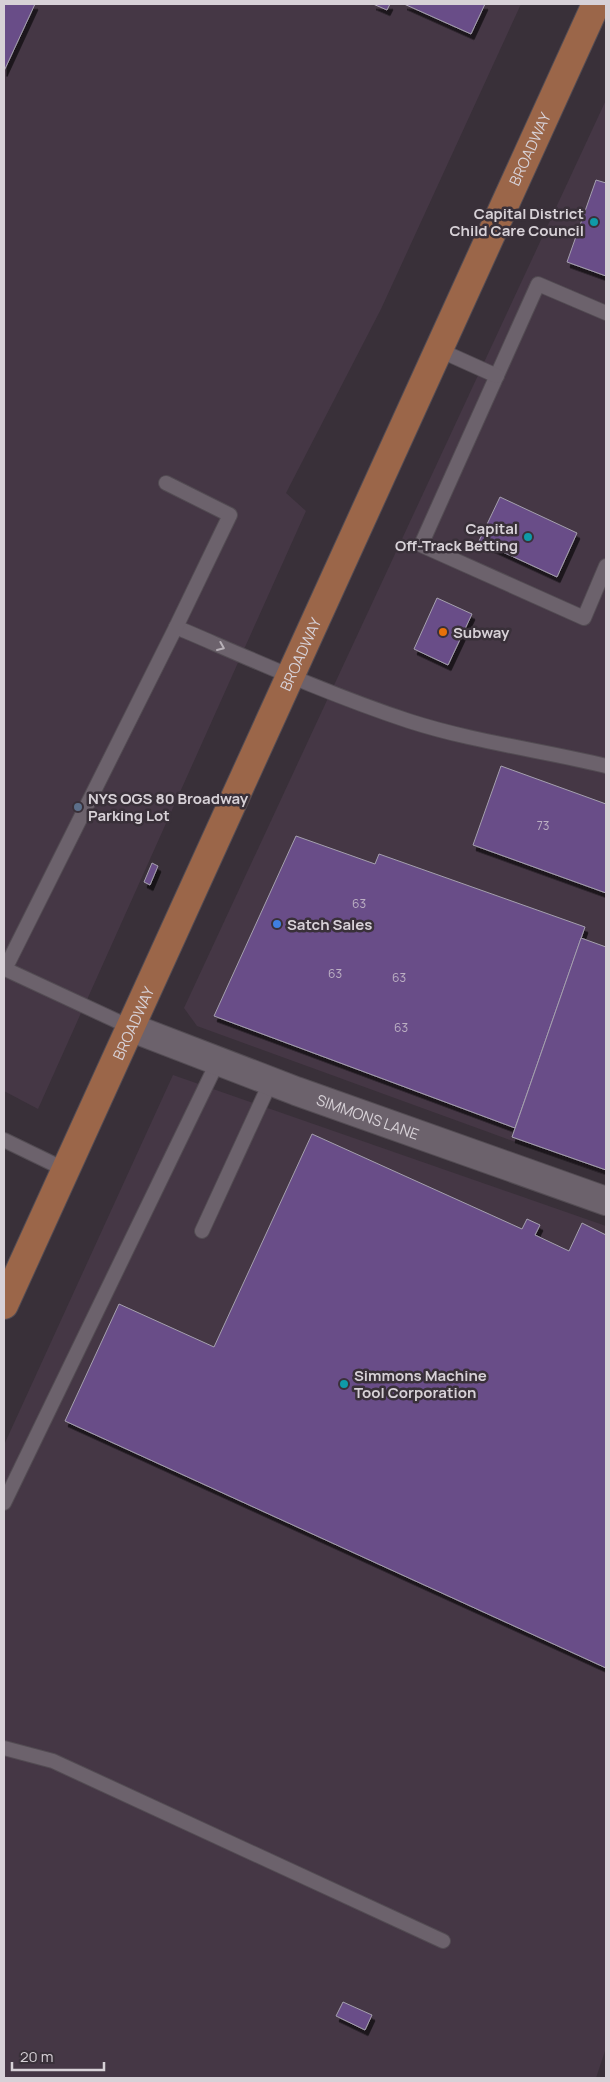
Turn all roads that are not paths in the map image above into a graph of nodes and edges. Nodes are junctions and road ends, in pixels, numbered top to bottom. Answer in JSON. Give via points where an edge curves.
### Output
{"nodes":[{"id":1,"x":596,"y":4,"type":"edge"},
{"id":2,"x":606,"y":312,"type":"edge"},
{"id":3,"x":437,"y":349,"type":"junction"},
{"id":4,"x":497,"y":376,"type":"junction"},
{"id":5,"x":166,"y":483,"type":"dead end"},
{"id":6,"x":606,"y":566,"type":"edge"},
{"id":7,"x":176,"y":627,"type":"junction"},
{"id":8,"x":290,"y":676,"type":"junction"},
{"id":9,"x":606,"y":766,"type":"edge"},
{"id":10,"x":132,"y":1028,"type":"junction"},
{"id":11,"x":218,"y":1061,"type":"junction"},
{"id":12,"x":271,"y":1081,"type":"junction"},
{"id":13,"x":4,"y":1140,"type":"edge"},
{"id":14,"x":66,"y":1170,"type":"junction"},
{"id":15,"x":606,"y":1201,"type":"edge"},
{"id":16,"x":202,"y":1231,"type":"dead end"},
{"id":17,"x":4,"y":1305,"type":"edge"},
{"id":18,"x":4,"y":1503,"type":"edge"},
{"id":19,"x":4,"y":1748,"type":"edge"},
{"id":20,"x":444,"y":1941,"type":"dead end"}],
"edges":[{"from":1,"to":3,"type":"main road","name":"BROADWAY"},
{"from":2,"to":4,"type":"lane","via":[[538,284]]},
{"from":3,"to":4,"type":"lane"},
{"from":3,"to":8,"type":"main road","name":"BROADWAY"},
{"from":4,"to":6,"type":"lane","via":[[421,545],[584,618]]},
{"from":5,"to":7,"type":"lane","via":[[230,515]]},
{"from":7,"to":8,"type":"lane","one_way":true},
{"from":7,"to":10,"type":"lane","via":[[5,969]]},
{"from":8,"to":9,"type":"lane","via":[[409,721]]},
{"from":8,"to":10,"type":"main road","name":"BROADWAY"},
{"from":10,"to":11,"type":"street","name":"SIMMONS LANE"},
{"from":10,"to":14,"type":"main road","name":"BROADWAY"},
{"from":11,"to":12,"type":"street","name":"SIMMONS LANE"},
{"from":11,"to":18,"type":"lane"},
{"from":12,"to":15,"type":"street","name":"SIMMONS LANE"},
{"from":12,"to":16,"type":"lane"},
{"from":13,"to":14,"type":"lane"},
{"from":14,"to":17,"type":"main road","name":"BROADWAY"},
{"from":19,"to":20,"type":"lane","via":[[53,1761]]}]}
